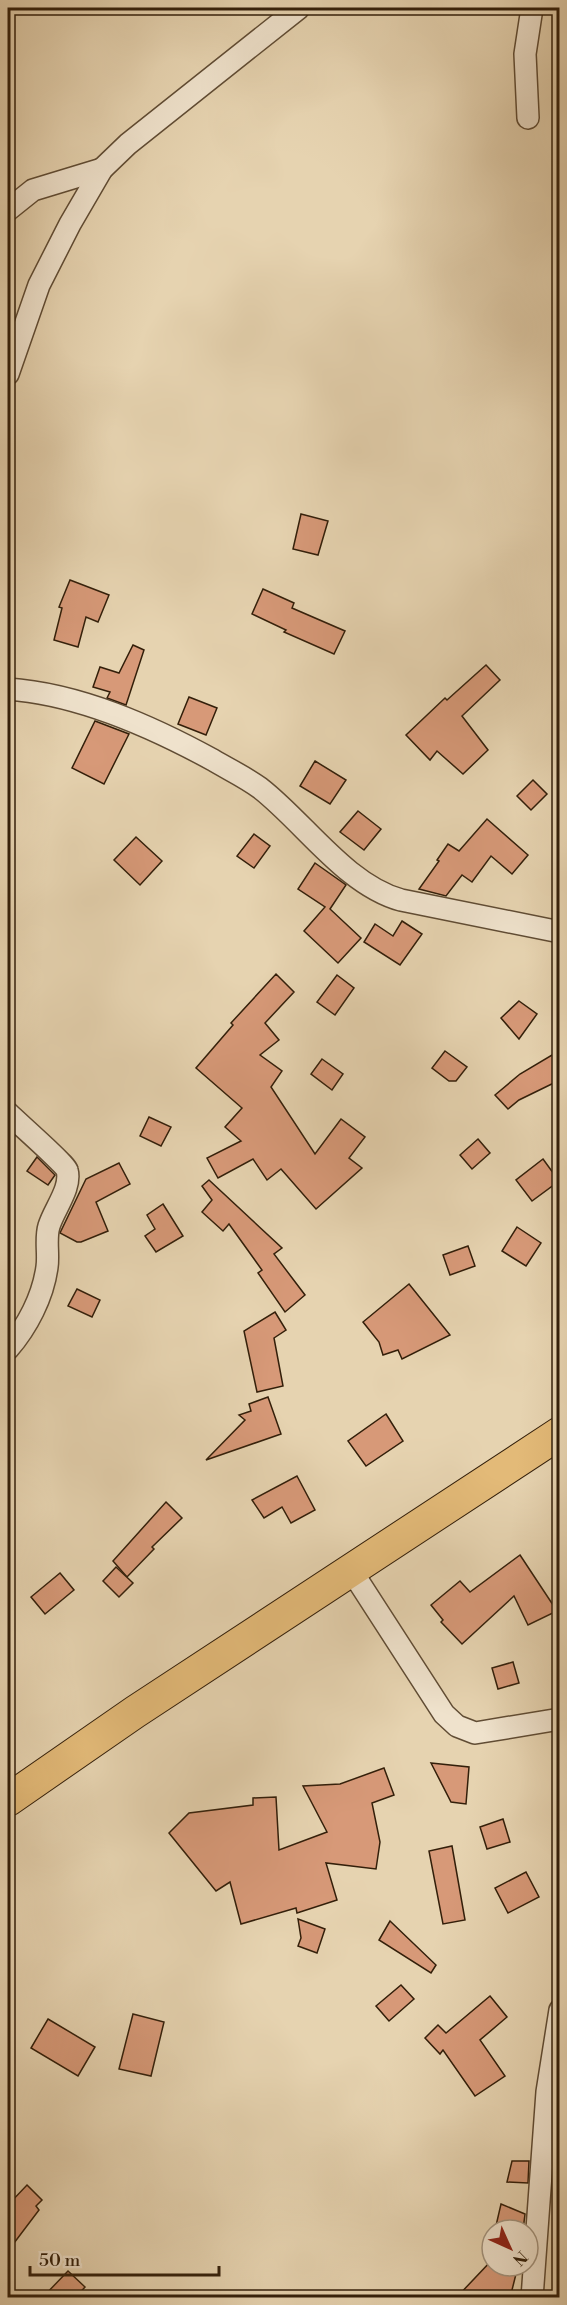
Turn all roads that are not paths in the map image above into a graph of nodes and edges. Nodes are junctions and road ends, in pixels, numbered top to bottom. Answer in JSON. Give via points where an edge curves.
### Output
{"nodes":[{"id":1,"x":299,"y":8,"type":"edge"},
{"id":2,"x":532,"y":8,"type":"edge"},
{"id":3,"x":528,"y":118,"type":"dead end"},
{"id":4,"x":102,"y":169,"type":"junction"},
{"id":5,"x":8,"y":210,"type":"edge"},
{"id":6,"x":8,"y":374,"type":"edge"},
{"id":7,"x":8,"y":689,"type":"edge"},
{"id":8,"x":560,"y":932,"type":"edge"},
{"id":9,"x":8,"y":1113,"type":"edge"},
{"id":10,"x":8,"y":1349,"type":"edge"},
{"id":11,"x":560,"y":1433,"type":"edge"},
{"id":12,"x":351,"y":1570,"type":"junction"},
{"id":13,"x":560,"y":1719,"type":"edge"},
{"id":14,"x":8,"y":1800,"type":"edge"},
{"id":15,"x":560,"y":2010,"type":"edge"},
{"id":16,"x":532,"y":2298,"type":"edge"}],
"edges":[{"from":1,"to":4,"type":"street"},
{"from":2,"to":3,"type":"street","via":[[525,54]]},
{"from":4,"to":5,"type":"street","via":[[33,190]]},
{"from":4,"to":6,"type":"street","via":[[39,285]]},
{"from":7,"to":8,"type":"street","via":[[59,697],[106,712],[156,730],[213,761],[260,789],[378,893]]},
{"from":9,"to":10,"type":"street","via":[[67,1169],[65,1188],[48,1230],[44,1280],[31,1316]]},
{"from":11,"to":12,"type":"main road"},
{"from":12,"to":13,"type":"street","via":[[444,1714],[458,1726],[475,1733]]},
{"from":12,"to":14,"type":"main road"},
{"from":15,"to":16,"type":"street","via":[[548,2092]]}]}
